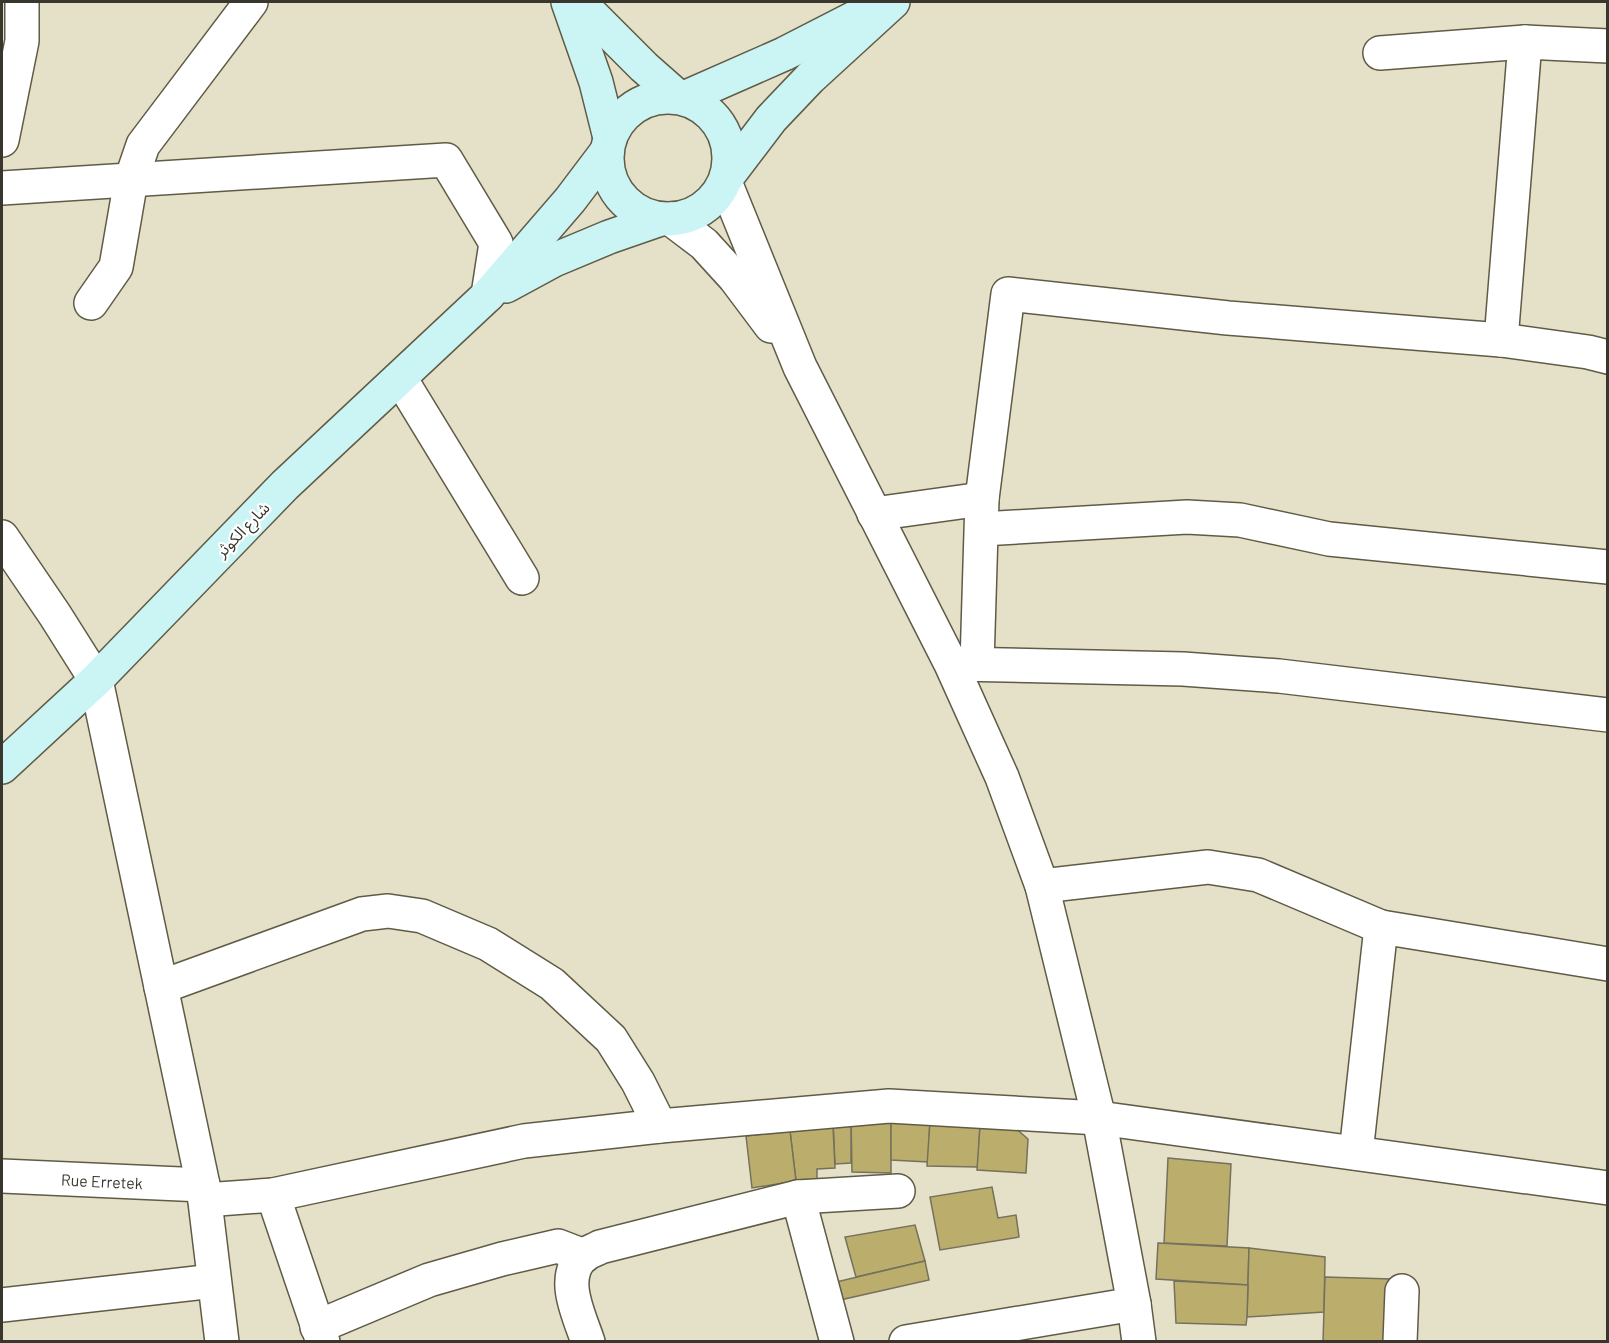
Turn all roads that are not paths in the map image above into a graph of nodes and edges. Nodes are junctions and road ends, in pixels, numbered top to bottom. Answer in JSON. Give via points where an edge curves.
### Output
{"nodes":[{"id":1,"x":22,"y":2,"type":"edge"},
{"id":2,"x":251,"y":2,"type":"edge"},
{"id":3,"x":568,"y":2,"type":"edge"},
{"id":4,"x":579,"y":2,"type":"edge"},
{"id":5,"x":886,"y":2,"type":"edge"},
{"id":6,"x":892,"y":2,"type":"edge"},
{"id":7,"x":1525,"y":42,"type":"junction"},
{"id":8,"x":1608,"y":46,"type":"edge"},
{"id":9,"x":1380,"y":52,"type":"dead end"},
{"id":10,"x":681,"y":98,"type":"junction"},
{"id":11,"x":2,"y":140,"type":"edge"},
{"id":12,"x":609,"y":144,"type":"junction"},
{"id":13,"x":726,"y":179,"type":"junction"},
{"id":14,"x":131,"y":180,"type":"junction"},
{"id":15,"x":2,"y":188,"type":"edge"},
{"id":16,"x":666,"y":219,"type":"junction"},
{"id":17,"x":488,"y":295,"type":"junction"},
{"id":18,"x":91,"y":303,"type":"dead end"},
{"id":19,"x":1501,"y":340,"type":"junction"},
{"id":20,"x":1608,"y":357,"type":"edge"},
{"id":21,"x":800,"y":367,"type":"junction"},
{"id":22,"x":400,"y":378,"type":"junction"},
{"id":23,"x":874,"y":514,"type":"junction"},
{"id":24,"x":982,"y":514,"type":"junction"},
{"id":25,"x":2,"y":537,"type":"edge"},
{"id":26,"x":1608,"y":567,"type":"edge"},
{"id":27,"x":522,"y":578,"type":"dead end"},
{"id":28,"x":964,"y":664,"type":"junction"},
{"id":29,"x":96,"y":680,"type":"junction"},
{"id":30,"x":1608,"y":715,"type":"edge"},
{"id":31,"x":2,"y":767,"type":"edge"},
{"id":32,"x":1042,"y":886,"type":"junction"},
{"id":33,"x":1381,"y":927,"type":"junction"},
{"id":34,"x":1608,"y":964,"type":"edge"},
{"id":35,"x":161,"y":987,"type":"junction"},
{"id":36,"x":1099,"y":1118,"type":"junction"},
{"id":37,"x":660,"y":1126,"type":"junction"},
{"id":38,"x":1356,"y":1153,"type":"junction"},
{"id":39,"x":2,"y":1176,"type":"edge"},
{"id":40,"x":1608,"y":1188,"type":"edge"},
{"id":41,"x":898,"y":1191,"type":"dead end"},
{"id":42,"x":204,"y":1192,"type":"junction"},
{"id":43,"x":273,"y":1196,"type":"junction"},
{"id":44,"x":798,"y":1197,"type":"junction"},
{"id":45,"x":584,"y":1256,"type":"junction"},
{"id":46,"x":214,"y":1281,"type":"junction"},
{"id":47,"x":1402,"y":1291,"type":"dead end"},
{"id":48,"x":1134,"y":1304,"type":"junction"},
{"id":49,"x":2,"y":1305,"type":"edge"},
{"id":50,"x":320,"y":1334,"type":"edge"},
{"id":51,"x":222,"y":1341,"type":"edge"},
{"id":52,"x":588,"y":1341,"type":"edge"},
{"id":53,"x":837,"y":1341,"type":"edge"},
{"id":54,"x":906,"y":1341,"type":"edge"},
{"id":55,"x":1139,"y":1341,"type":"edge"},
{"id":56,"x":1401,"y":1341,"type":"edge"}],
"edges":[{"from":1,"to":11,"type":"street","via":[[22,41]]},
{"from":2,"to":14,"type":"street","via":[[143,145]]},
{"from":3,"to":12,"type":"main road","via":[[596,82]]},
{"from":4,"to":10,"type":"main road"},
{"from":5,"to":10,"type":"main road","via":[[784,54]]},
{"from":6,"to":13,"type":"main road","via":[[771,119]]},
{"from":7,"to":8,"type":"street"},
{"from":7,"to":9,"type":"street"},
{"from":7,"to":19,"type":"street"},
{"from":10,"to":12,"type":"main road","via":[[644,100],[618,122]]},
{"from":10,"to":13,"type":"main road","via":[[702,106],[717,120],[730,157]]},
{"from":12,"to":16,"type":"main road","via":[[608,170],[615,188],[627,203],[643,213]]},
{"from":12,"to":17,"type":"main road","via":[[570,200]]},
{"from":13,"to":16,"type":"main road","via":[[716,197],[703,208],[689,216]]},
{"from":13,"to":21,"type":"street"},
{"from":14,"to":15,"type":"street"},
{"from":14,"to":17,"type":"street","via":[[446,160],[496,243]]},
{"from":14,"to":18,"type":"street","via":[[116,267]]},
{"from":16,"to":17,"type":"main road","via":[[554,260]]},
{"from":16,"to":21,"type":"street","via":[[704,243],[735,278]]},
{"from":17,"to":22,"type":"main road","name":"شارع الكوثر"},
{"from":19,"to":20,"type":"street"},
{"from":19,"to":24,"type":"street","via":[[1228,318],[1008,294]]},
{"from":21,"to":23,"type":"street"},
{"from":22,"to":27,"type":"street"},
{"from":22,"to":29,"type":"main road","name":"شارع الكوثر","via":[[285,485]]},
{"from":23,"to":24,"type":"street"},
{"from":23,"to":28,"type":"street"},
{"from":24,"to":26,"type":"street","via":[[1240,520],[1329,539]]},
{"from":24,"to":28,"type":"street"},
{"from":25,"to":29,"type":"street"},
{"from":28,"to":30,"type":"street","via":[[1183,669],[1279,676]]},
{"from":28,"to":32,"type":"street"},
{"from":29,"to":31,"type":"main road","name":"شارع الكوثر"},
{"from":29,"to":35,"type":"street"},
{"from":32,"to":33,"type":"street","via":[[1208,867],[1258,875]]},
{"from":32,"to":36,"type":"street"},
{"from":33,"to":34,"type":"street"},
{"from":33,"to":38,"type":"street"},
{"from":35,"to":37,"type":"street","via":[[362,914],[388,911],[422,916],[488,944],[552,984],[611,1039]]},
{"from":35,"to":42,"type":"street"},
{"from":36,"to":37,"type":"street","name":"Rue Erretek","via":[[889,1106]]},
{"from":36,"to":38,"type":"street","name":"Rue Erretek"},
{"from":36,"to":48,"type":"street"},
{"from":37,"to":43,"type":"street","name":"Rue Erretek","via":[[524,1141]]},
{"from":38,"to":40,"type":"street","name":"Rue Erretek"},
{"from":39,"to":42,"type":"street","name":"Rue Erretek"},
{"from":41,"to":44,"type":"street"},
{"from":42,"to":43,"type":"street","name":"Rue Erretek"},
{"from":42,"to":46,"type":"street"},
{"from":43,"to":50,"type":"street"},
{"from":44,"to":45,"type":"street","via":[[600,1247]]},
{"from":44,"to":53,"type":"street"},
{"from":45,"to":50,"type":"street","via":[[558,1246],[429,1280]]},
{"from":45,"to":52,"type":"street","via":[[574,1267],[572,1283]]},
{"from":46,"to":49,"type":"street"},
{"from":46,"to":51,"type":"street"},
{"from":47,"to":56,"type":"street"},
{"from":48,"to":54,"type":"street"},
{"from":48,"to":55,"type":"street"}]}
